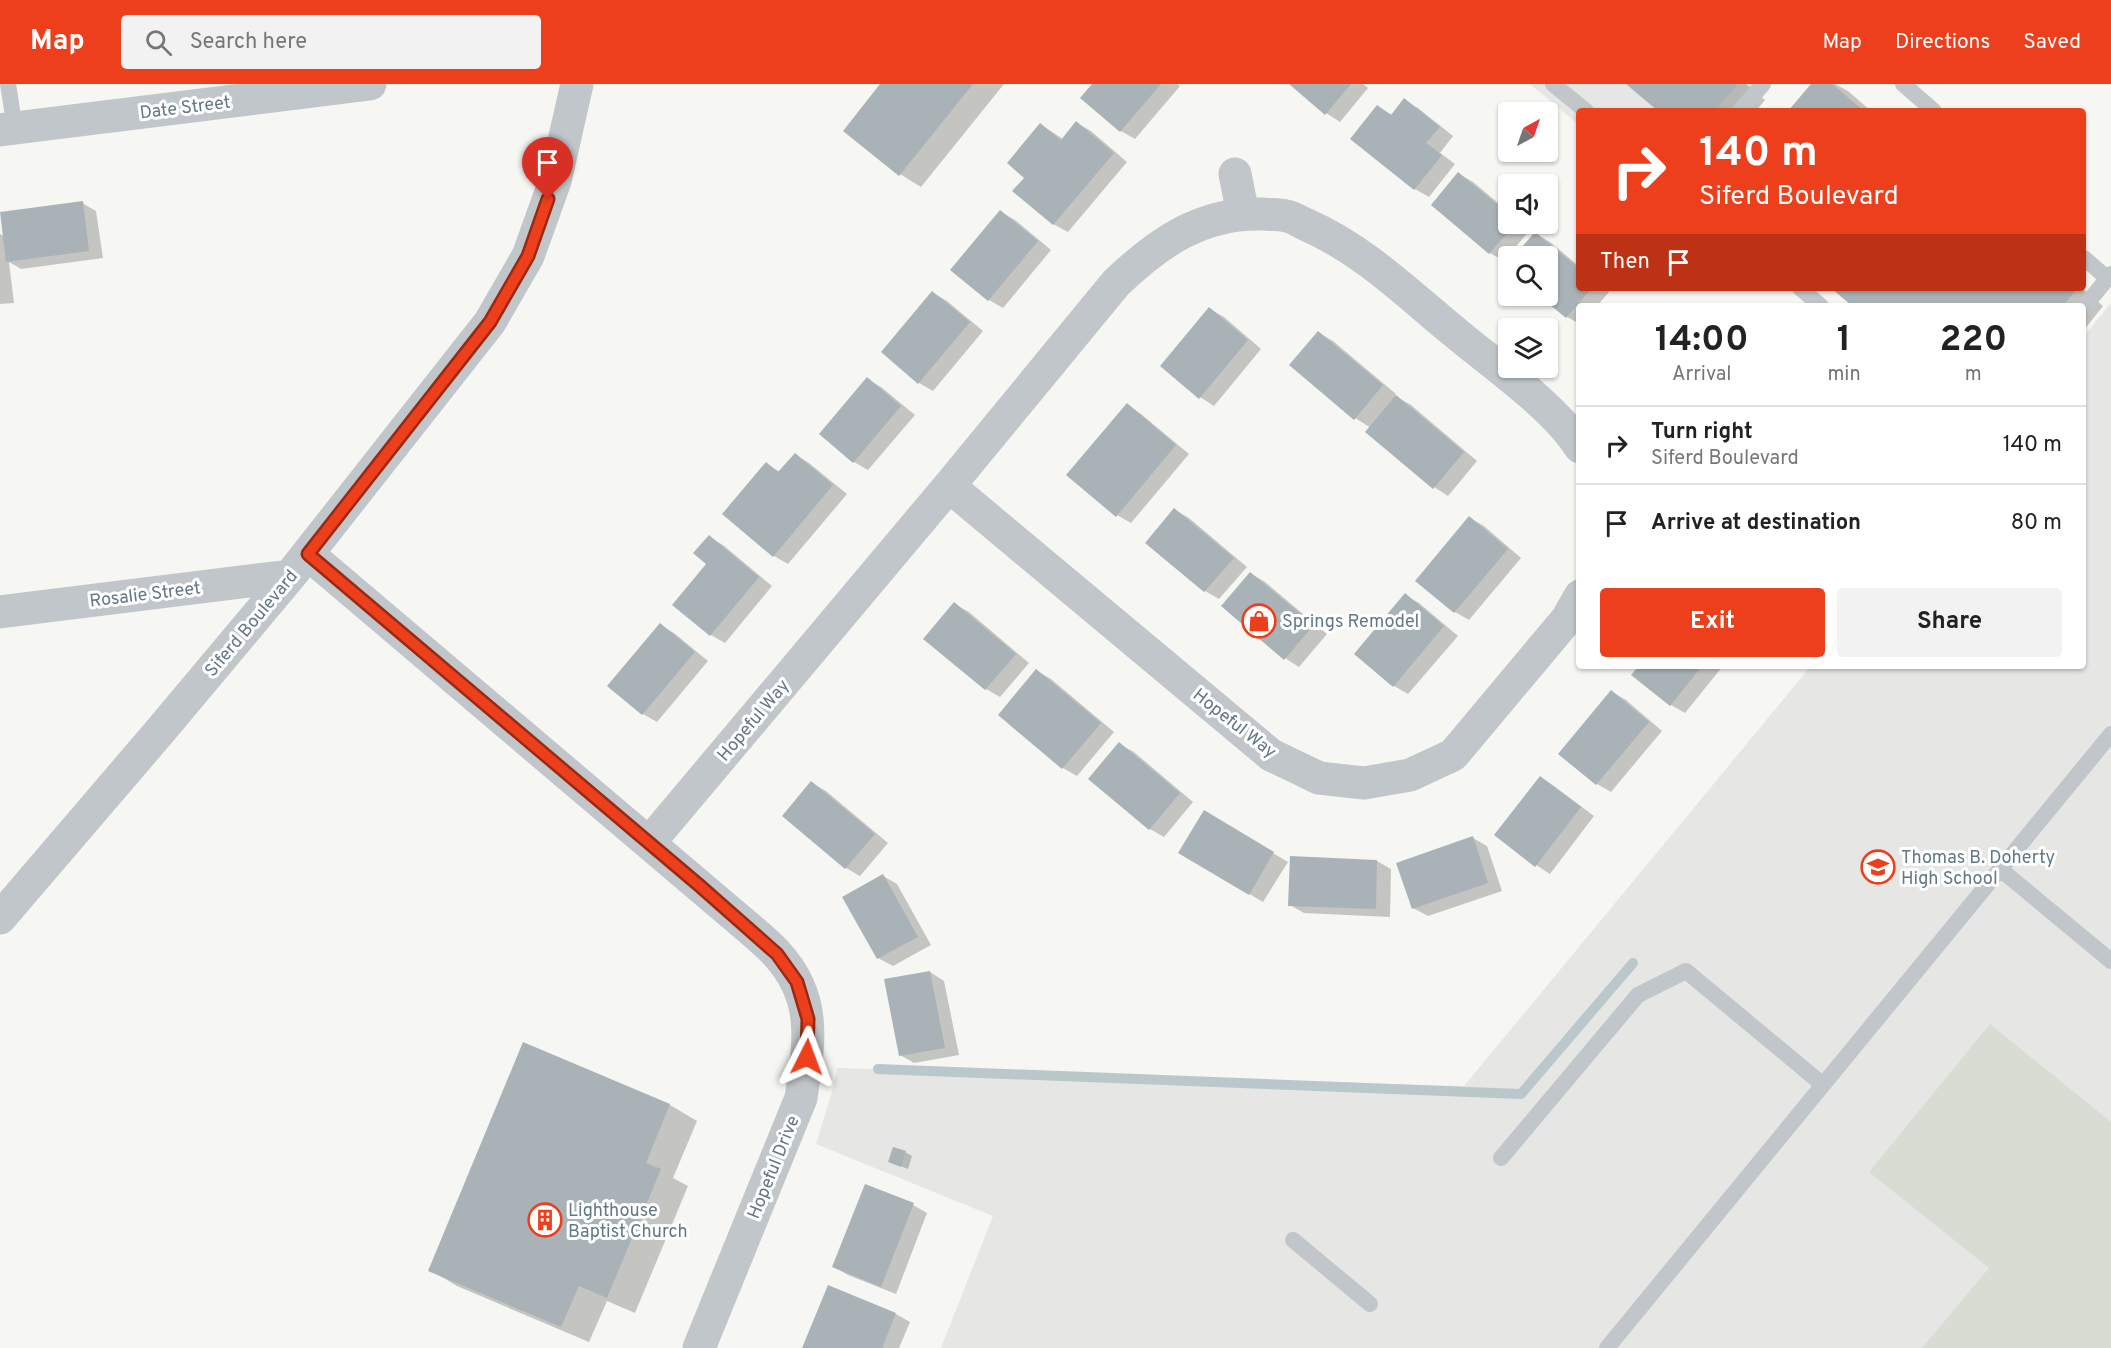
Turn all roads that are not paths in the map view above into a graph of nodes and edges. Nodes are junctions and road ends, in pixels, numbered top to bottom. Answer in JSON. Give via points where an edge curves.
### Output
{"nodes":[{"id":1,"x":8,"y":84,"type":"edge"},
{"id":2,"x":370,"y":84,"type":"edge"},
{"id":3,"x":577,"y":84,"type":"edge"},
{"id":4,"x":1553,"y":84,"type":"edge"},
{"id":5,"x":1763,"y":84,"type":"edge"},
{"id":6,"x":1903,"y":84,"type":"edge"},
{"id":7,"x":1582,"y":108,"type":"edge"},
{"id":8,"x":1743,"y":108,"type":"edge"},
{"id":9,"x":1931,"y":108,"type":"edge"},
{"id":10,"x":8,"y":129,"type":"edge"},
{"id":11,"x":1235,"y":174,"type":"dead end"},
{"id":12,"x":1243,"y":214,"type":"junction"},
{"id":13,"x":2086,"y":259,"type":"edge"},
{"id":14,"x":2109,"y":276,"type":"edge"},
{"id":15,"x":1804,"y":291,"type":"edge"},
{"id":16,"x":1818,"y":303,"type":"edge"},
{"id":17,"x":2086,"y":305,"type":"edge"},
{"id":18,"x":1576,"y":441,"type":"edge"},
{"id":19,"x":949,"y":486,"type":"junction"},
{"id":20,"x":299,"y":565,"type":"junction"},
{"id":21,"x":1576,"y":603,"type":"edge"},
{"id":22,"x":0,"y":612,"type":"edge"},
{"id":23,"x":2111,"y":734,"type":"edge"},
{"id":24,"x":649,"y":843,"type":"junction"},
{"id":25,"x":2000,"y":869,"type":"junction"},
{"id":26,"x":0,"y":918,"type":"edge"},
{"id":27,"x":2111,"y":961,"type":"edge"},
{"id":28,"x":1822,"y":1084,"type":"junction"},
{"id":29,"x":1501,"y":1158,"type":"dead end"},
{"id":30,"x":1293,"y":1240,"type":"dead end"},
{"id":31,"x":1370,"y":1304,"type":"dead end"},
{"id":32,"x":699,"y":1348,"type":"edge"},
{"id":33,"x":1606,"y":1348,"type":"edge"}],
"edges":[{"from":1,"to":10,"type":"lane"},
{"from":2,"to":10,"type":"street","name":"Date Street"},
{"from":3,"to":20,"type":"street","name":"Siferd Boulevard","via":[[555,180],[528,256],[490,322]]},
{"from":4,"to":7,"type":"lane"},
{"from":5,"to":8,"type":"lane"},
{"from":6,"to":9,"type":"lane"},
{"from":11,"to":12,"type":"street"},
{"from":12,"to":18,"type":"street","name":"Hopeful Way","via":[[1286,216],[1355,250],[1536,400]]},
{"from":12,"to":19,"type":"street","name":"Hopeful Way","via":[[1212,220],[1176,234],[1143,257],[1116,283]]},
{"from":13,"to":14,"type":"lane"},
{"from":14,"to":17,"type":"lane"},
{"from":15,"to":16,"type":"lane"},
{"from":19,"to":21,"type":"street","name":"Hopeful Way","via":[[1271,754],[1319,778],[1364,783],[1410,775],[1453,755],[1567,619]]},
{"from":19,"to":24,"type":"street","name":"Hopeful Way"},
{"from":20,"to":22,"type":"street","name":"Rosalie Street"},
{"from":20,"to":24,"type":"street","name":"Hopeful Drive"},
{"from":20,"to":26,"type":"street","name":"Siferd Boulevard"},
{"from":23,"to":25,"type":"lane"},
{"from":24,"to":32,"type":"street","name":"Hopeful Drive","via":[[777,954],[797,982],[808,1019],[801,1098]]},
{"from":25,"to":27,"type":"lane"},
{"from":25,"to":28,"type":"lane"},
{"from":28,"to":29,"type":"lane","via":[[1686,972],[1638,996]]},
{"from":28,"to":33,"type":"lane"},
{"from":30,"to":31,"type":"lane"}]}
